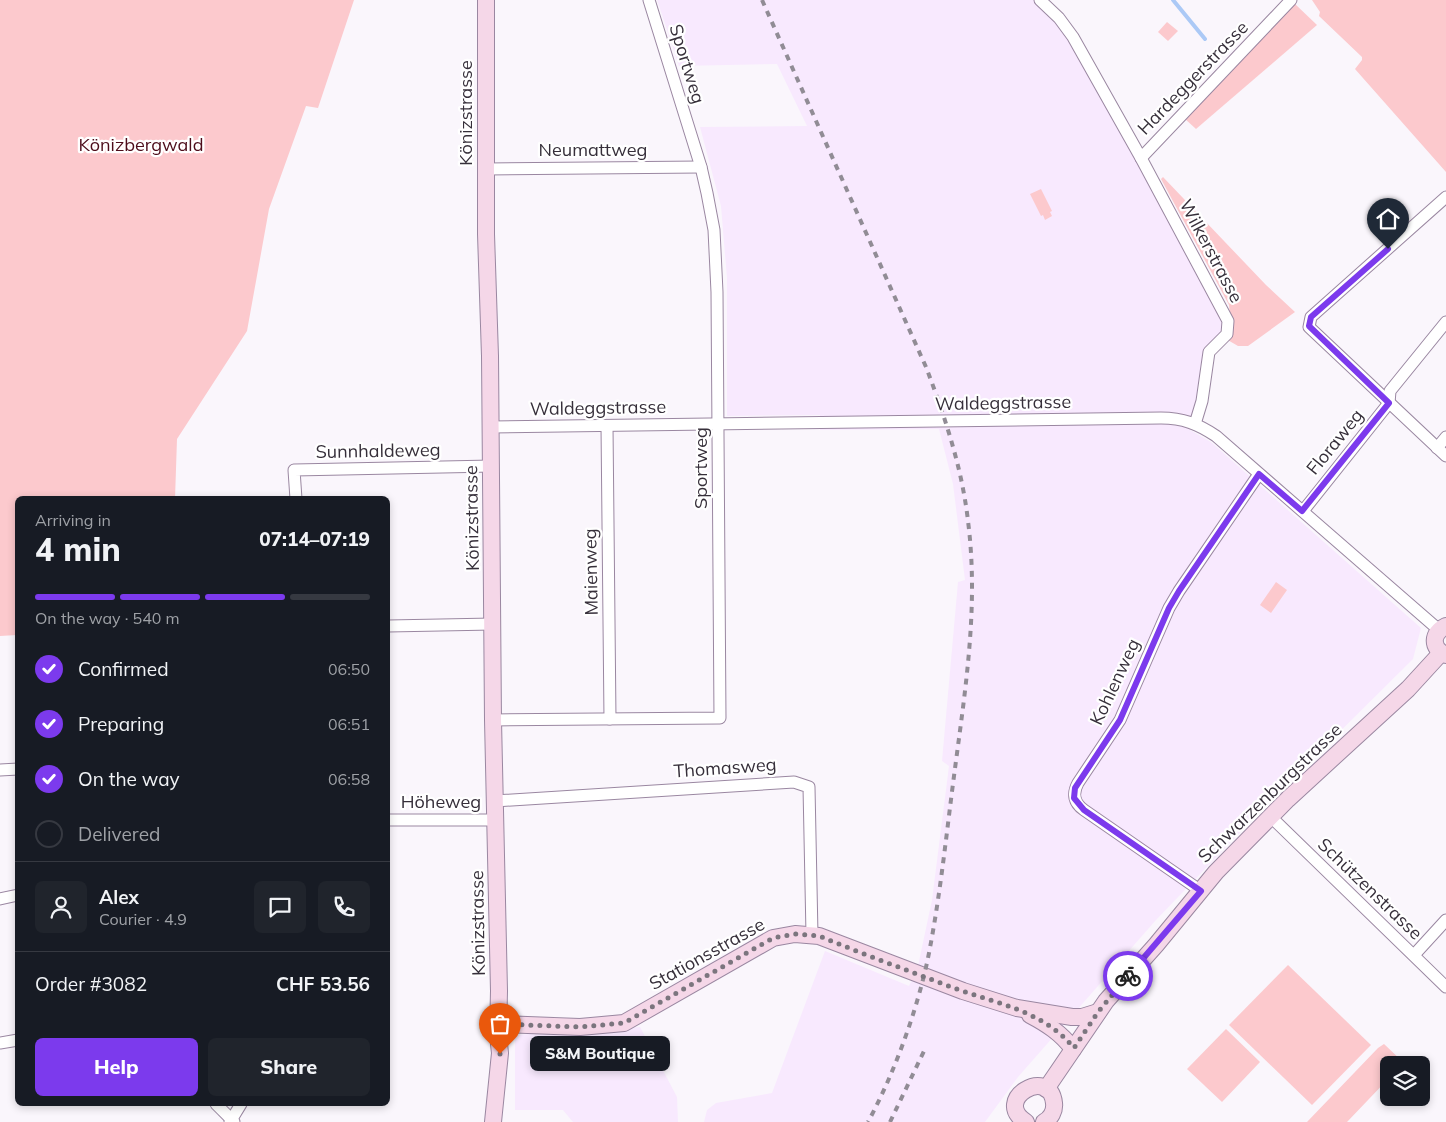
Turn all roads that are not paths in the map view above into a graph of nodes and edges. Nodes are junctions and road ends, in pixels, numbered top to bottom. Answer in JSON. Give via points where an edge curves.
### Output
{"nodes":[{"id":1,"x":486,"y":0,"type":"edge"},
{"id":2,"x":649,"y":0,"type":"edge"},
{"id":3,"x":1040,"y":0,"type":"edge"},
{"id":4,"x":1291,"y":0,"type":"edge"},
{"id":5,"x":1115,"y":87,"type":"dead end"},
{"id":6,"x":1108,"y":99,"type":"junction"},
{"id":7,"x":1141,"y":158,"type":"junction"},
{"id":8,"x":701,"y":167,"type":"junction"},
{"id":9,"x":486,"y":169,"type":"junction"},
{"id":10,"x":1446,"y":197,"type":"edge"},
{"id":11,"x":1446,"y":322,"type":"edge"},
{"id":12,"x":1389,"y":403,"type":"junction"},
{"id":13,"x":719,"y":424,"type":"junction"},
{"id":14,"x":1195,"y":424,"type":"junction"},
{"id":15,"x":607,"y":426,"type":"junction"},
{"id":16,"x":491,"y":427,"type":"junction"},
{"id":17,"x":1446,"y":437,"type":"edge"},
{"id":18,"x":1442,"y":452,"type":"edge"},
{"id":19,"x":492,"y":466,"type":"junction"},
{"id":20,"x":1259,"y":474,"type":"junction"},
{"id":21,"x":296,"y":496,"type":"edge"},
{"id":22,"x":1302,"y":511,"type":"junction"},
{"id":23,"x":493,"y":624,"type":"junction"},
{"id":24,"x":390,"y":626,"type":"edge"},
{"id":25,"x":1443,"y":628,"type":"edge"},
{"id":26,"x":1444,"y":654,"type":"edge"},
{"id":27,"x":610,"y":719,"type":"junction"},
{"id":28,"x":493,"y":720,"type":"junction"},
{"id":29,"x":15,"y":769,"type":"edge"},
{"id":30,"x":0,"y":770,"type":"edge"},
{"id":31,"x":495,"y":801,"type":"junction"},
{"id":32,"x":1270,"y":816,"type":"junction"},
{"id":33,"x":390,"y":820,"type":"edge"},
{"id":34,"x":495,"y":820,"type":"junction"},
{"id":35,"x":1201,"y":891,"type":"junction"},
{"id":36,"x":15,"y":896,"type":"edge"},
{"id":37,"x":0,"y":899,"type":"edge"},
{"id":38,"x":1446,"y":920,"type":"edge"},
{"id":39,"x":812,"y":935,"type":"junction"},
{"id":40,"x":1414,"y":955,"type":"junction"},
{"id":41,"x":1446,"y":987,"type":"edge"},
{"id":42,"x":1017,"y":1008,"type":"junction"},
{"id":43,"x":1098,"y":1012,"type":"junction"},
{"id":44,"x":498,"y":1029,"type":"junction"},
{"id":45,"x":15,"y":1040,"type":"edge"},
{"id":46,"x":0,"y":1042,"type":"edge"},
{"id":47,"x":1074,"y":1048,"type":"junction"},
{"id":48,"x":1046,"y":1089,"type":"junction"},
{"id":49,"x":218,"y":1106,"type":"edge"},
{"id":50,"x":241,"y":1106,"type":"edge"},
{"id":51,"x":1050,"y":1120,"type":"edge"},
{"id":52,"x":232,"y":1121,"type":"edge"},
{"id":53,"x":1023,"y":1121,"type":"edge"},
{"id":54,"x":482,"y":1122,"type":"edge"},
{"id":55,"x":494,"y":1122,"type":"edge"}],
"edges":[{"from":1,"to":9,"type":"main road","name":"Könizstrasse"},
{"from":2,"to":8,"type":"street","name":"Sportweg"},
{"from":3,"to":6,"type":"street","name":"Wilkerstrasse","via":[[1073,37]]},
{"from":4,"to":7,"type":"street","name":"Hardeggerstrasse"},
{"from":5,"to":6,"type":"street"},
{"from":6,"to":7,"type":"street","name":"Wilkerstrasse"},
{"from":7,"to":14,"type":"street","name":"Wilkerstrasse","via":[[1228,321],[1228,333],[1209,352]]},
{"from":8,"to":9,"type":"street","name":"Neumattweg"},
{"from":8,"to":13,"type":"street","name":"Sportweg","via":[[714,230],[716,258]]},
{"from":9,"to":16,"type":"main road","name":"Könizstrasse"},
{"from":10,"to":12,"type":"street","via":[[1309,322],[1309,326]]},
{"from":11,"to":12,"type":"street","name":"Floraweg","via":[[1390,391]]},
{"from":12,"to":18,"type":"street"},
{"from":12,"to":22,"type":"street","name":"Floraweg"},
{"from":13,"to":14,"type":"street","name":"Waldeggstrasse","via":[[1162,418],[1177,418]]},
{"from":13,"to":15,"type":"street","name":"Waldeggstrasse"},
{"from":13,"to":27,"type":"street","name":"Sportweg","via":[[720,718]]},
{"from":14,"to":20,"type":"street","name":"Waldeggstrasse","via":[[1216,436]]},
{"from":15,"to":16,"type":"street","name":"Waldeggstrasse"},
{"from":15,"to":27,"type":"street","name":"Maienweg"},
{"from":16,"to":19,"type":"main road","name":"Könizstrasse"},
{"from":17,"to":18,"type":"street"},
{"from":19,"to":21,"type":"street","name":"Sunnhaldeweg","via":[[294,470]]},
{"from":19,"to":23,"type":"main road","name":"Könizstrasse"},
{"from":20,"to":22,"type":"street","name":"Waldeggstrasse"},
{"from":20,"to":35,"type":"street","name":"Kohlenweg","via":[[1169,608],[1120,720],[1074,792],[1076,803],[1084,810]]},
{"from":22,"to":25,"type":"street","name":"Waldeggstrasse"},
{"from":23,"to":24,"type":"street"},
{"from":23,"to":28,"type":"main road","name":"Könizstrasse"},
{"from":25,"to":26,"type":"main road","via":[[1436,633],[1434,642]]},
{"from":26,"to":32,"type":"main road","name":"Schwarzenburgstrasse"},
{"from":27,"to":28,"type":"street","name":"Sportweg"},
{"from":28,"to":31,"type":"main road","name":"Könizstrasse"},
{"from":29,"to":30,"type":"street"},
{"from":31,"to":34,"type":"main road","name":"Könizstrasse"},
{"from":31,"to":39,"type":"street","name":"Thomasweg","via":[[794,782],[809,787]]},
{"from":32,"to":35,"type":"main road","name":"Schwarzenburgstrasse"},
{"from":32,"to":40,"type":"street","name":"Schützenstrasse"},
{"from":33,"to":34,"type":"street","name":"Höheweg"},
{"from":34,"to":44,"type":"main road","name":"Könizstrasse"},
{"from":35,"to":43,"type":"main road","name":"Schwarzenburgstrasse"},
{"from":36,"to":37,"type":"street"},
{"from":38,"to":40,"type":"street"},
{"from":39,"to":42,"type":"main road","name":"Stationsstrasse"},
{"from":39,"to":44,"type":"main road","name":"Stationsstrasse","via":[[773,938],[624,1023]]},
{"from":40,"to":41,"type":"street","name":"Schützenstrasse"},
{"from":42,"to":43,"type":"main road","name":"Stationsstrasse","via":[[1072,1017]]},
{"from":42,"to":47,"type":"main road","name":"Stationsstrasse","via":[[1052,1027]]},
{"from":43,"to":47,"type":"main road","name":"Schwarzenburgstrasse"},
{"from":44,"to":54,"type":"main road","name":"Könizstrasse"},
{"from":44,"to":55,"type":"main road","name":"Könizstrasse","via":[[500,1054]]},
{"from":45,"to":46,"type":"street"},
{"from":47,"to":48,"type":"main road","name":"Schwarzenburgstrasse"},
{"from":48,"to":51,"type":"main road","via":[[1054,1105]]},
{"from":48,"to":53,"type":"main road","via":[[1034,1086],[1022,1091],[1016,1109]]},
{"from":49,"to":52,"type":"street"},
{"from":50,"to":52,"type":"street"}]}
